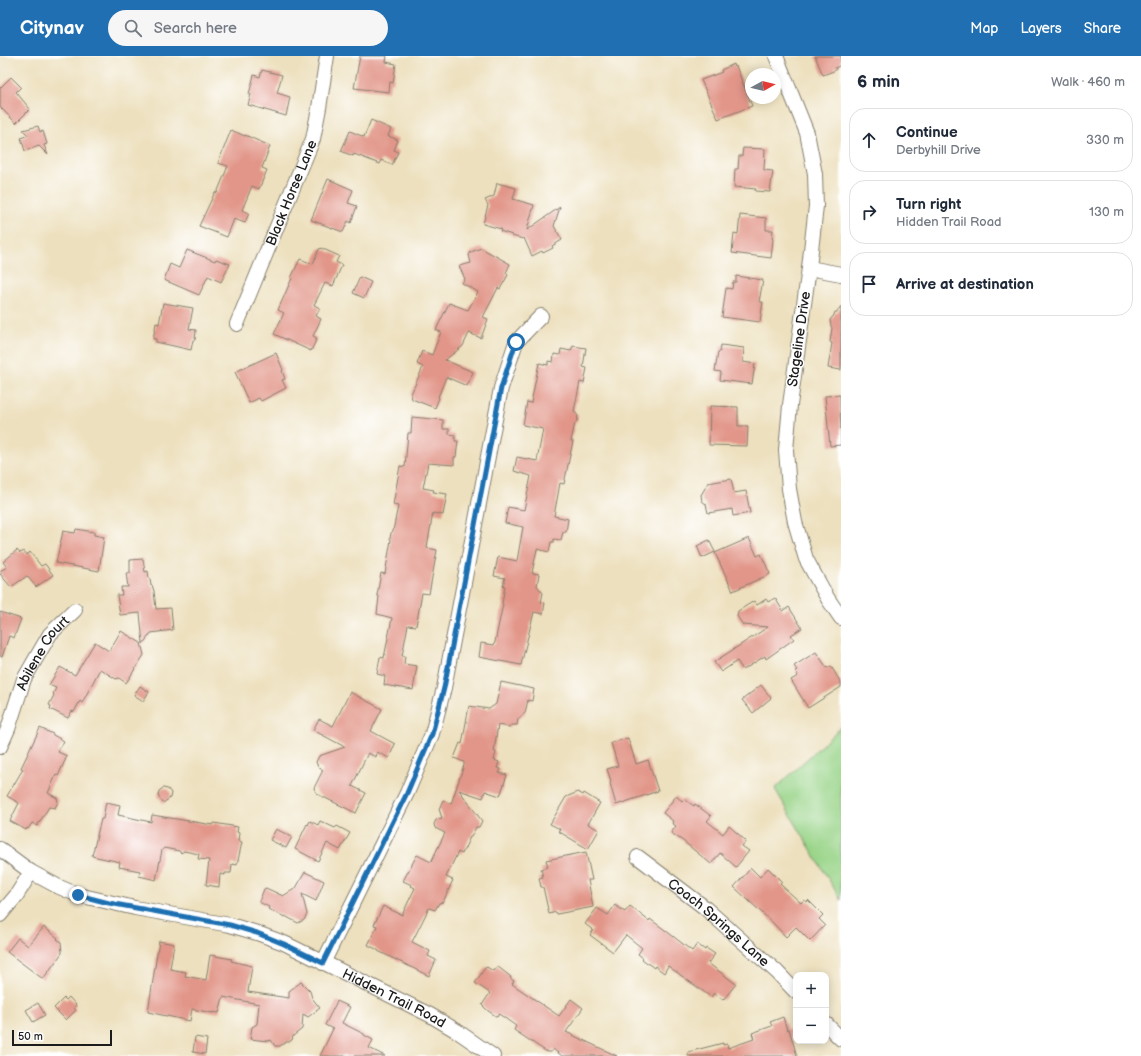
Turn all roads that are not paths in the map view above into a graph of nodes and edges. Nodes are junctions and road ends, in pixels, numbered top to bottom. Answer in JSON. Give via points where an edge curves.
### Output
{"nodes":[{"id":1,"x":327,"y":56,"type":"edge"},
{"id":2,"x":776,"y":56,"type":"edge"},
{"id":3,"x":809,"y":268,"type":"junction"},
{"id":4,"x":841,"y":274,"type":"edge"},
{"id":5,"x":541,"y":316,"type":"dead end"},
{"id":6,"x":237,"y":324,"type":"dead end"},
{"id":7,"x":75,"y":610,"type":"dead end"},
{"id":8,"x":841,"y":618,"type":"edge"},
{"id":9,"x":0,"y":747,"type":"edge"},
{"id":10,"x":0,"y":849,"type":"edge"},
{"id":11,"x":638,"y":857,"type":"dead end"},
{"id":12,"x":32,"y":872,"type":"junction"},
{"id":13,"x":0,"y":916,"type":"edge"},
{"id":14,"x":323,"y":963,"type":"junction"},
{"id":15,"x":793,"y":989,"type":"edge"},
{"id":16,"x":829,"y":1027,"type":"edge"},
{"id":17,"x":841,"y":1039,"type":"edge"},
{"id":18,"x":493,"y":1056,"type":"edge"}],
"edges":[{"from":1,"to":6,"type":"street","name":"Black Horse Lane","via":[[313,139]]},
{"from":2,"to":3,"type":"street","name":"Stageline Drive","via":[[807,134],[815,174],[816,206]]},
{"from":3,"to":4,"type":"street"},
{"from":3,"to":8,"type":"street","name":"Stageline Drive","via":[[790,405],[786,450],[789,489],[806,559]]},
{"from":5,"to":14,"type":"street","via":[[516,342],[501,388],[444,688],[432,734],[407,793]]},
{"from":7,"to":9,"type":"street","name":"Abilene Court","via":[[50,634],[24,678]]},
{"from":10,"to":12,"type":"street","name":"Hidden Trail Road"},
{"from":11,"to":15,"type":"street","name":"Coach Springs Lane","via":[[704,907]]},
{"from":12,"to":13,"type":"street"},
{"from":12,"to":14,"type":"street","name":"Hidden Trail Road","via":[[78,895],[122,906],[230,925],[257,933]]},
{"from":14,"to":18,"type":"street","name":"Hidden Trail Road","via":[[430,1015]]},
{"from":16,"to":17,"type":"street"}]}
